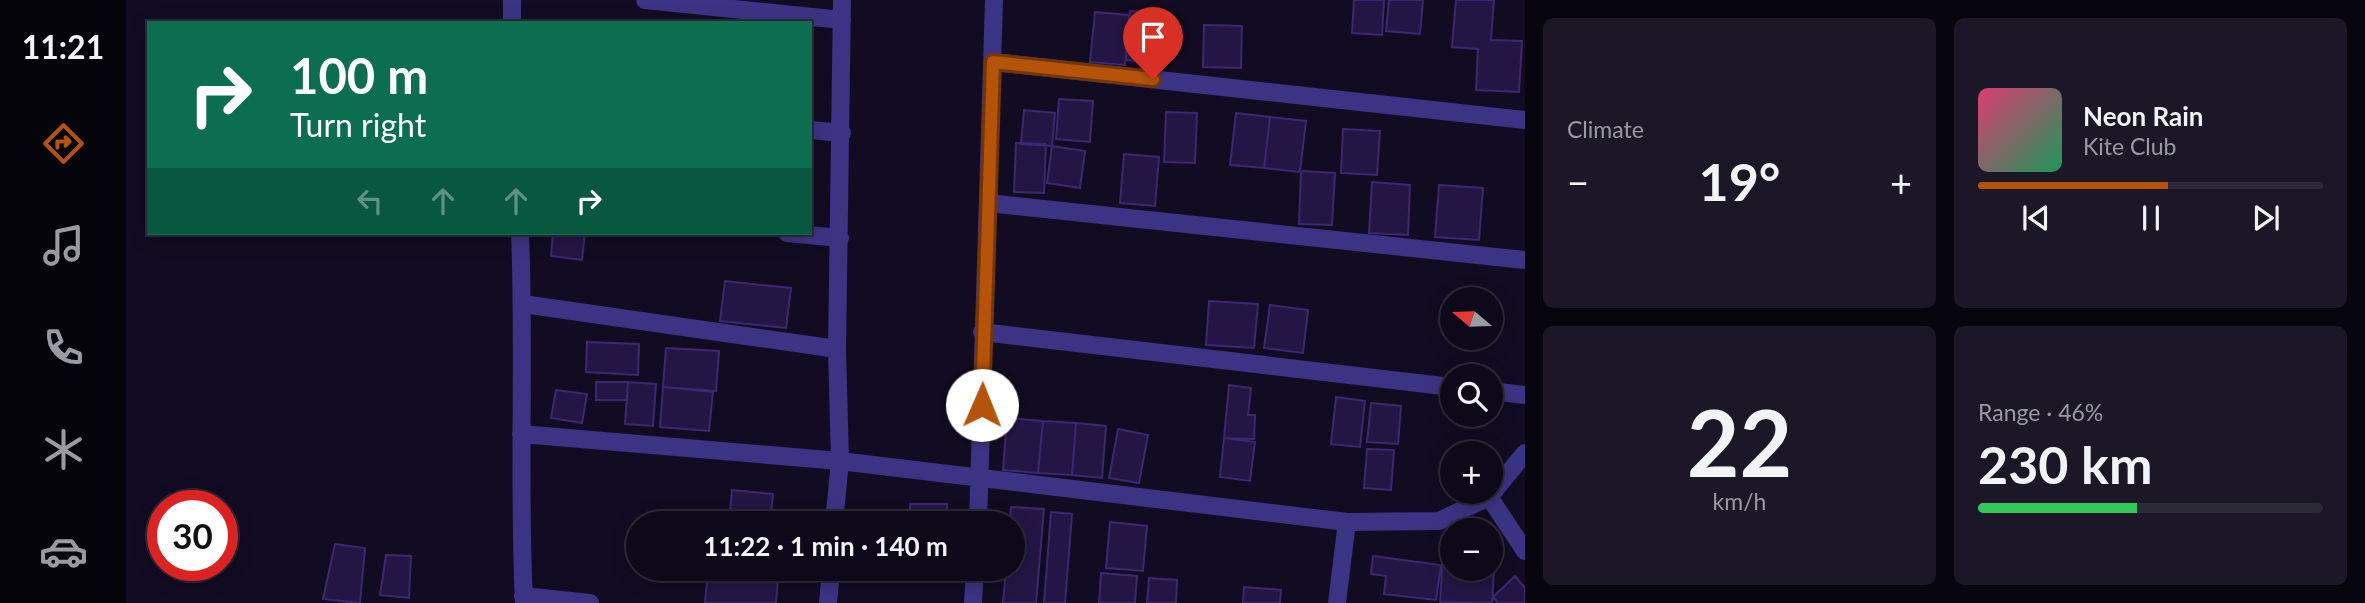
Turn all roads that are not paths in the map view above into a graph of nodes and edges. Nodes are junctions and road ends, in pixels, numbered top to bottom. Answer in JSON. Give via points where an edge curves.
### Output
{"nodes":[{"id":1,"x":512,"y":0,"type":"edge"},
{"id":2,"x":645,"y":0,"type":"edge"},
{"id":3,"x":842,"y":0,"type":"edge"},
{"id":4,"x":995,"y":0,"type":"edge"},
{"id":5,"x":842,"y":20,"type":"junction"},
{"id":6,"x":512,"y":21,"type":"edge"},
{"id":7,"x":993,"y":62,"type":"junction"},
{"id":8,"x":1525,"y":120,"type":"edge"},
{"id":9,"x":812,"y":130,"type":"edge"},
{"id":10,"x":842,"y":133,"type":"junction"},
{"id":11,"x":988,"y":204,"type":"junction"},
{"id":12,"x":520,"y":235,"type":"edge"},
{"id":13,"x":808,"y":235,"type":"edge"},
{"id":14,"x":839,"y":238,"type":"junction"},
{"id":15,"x":1525,"y":260,"type":"edge"},
{"id":16,"x":523,"y":304,"type":"junction"},
{"id":17,"x":982,"y":332,"type":"junction"},
{"id":18,"x":837,"y":349,"type":"junction"},
{"id":19,"x":1440,"y":386,"type":"edge"},
{"id":20,"x":1503,"y":392,"type":"edge"},
{"id":21,"x":1525,"y":395,"type":"edge"},
{"id":22,"x":521,"y":434,"type":"junction"},
{"id":23,"x":1525,"y":453,"type":"edge"},
{"id":24,"x":839,"y":461,"type":"junction"},
{"id":25,"x":981,"y":477,"type":"junction"},
{"id":26,"x":1503,"y":480,"type":"edge"},
{"id":27,"x":1474,"y":504,"type":"edge"},
{"id":28,"x":1494,"y":504,"type":"edge"},
{"id":29,"x":835,"y":511,"type":"edge"},
{"id":30,"x":979,"y":511,"type":"edge"},
{"id":31,"x":1347,"y":522,"type":"junction"},
{"id":32,"x":1525,"y":551,"type":"edge"},
{"id":33,"x":830,"y":581,"type":"edge"},
{"id":34,"x":974,"y":581,"type":"edge"},
{"id":35,"x":523,"y":599,"type":"edge"},
{"id":36,"x":590,"y":603,"type":"edge"},
{"id":37,"x":828,"y":603,"type":"edge"},
{"id":38,"x":973,"y":603,"type":"edge"},
{"id":39,"x":1337,"y":603,"type":"edge"}],
"edges":[{"from":1,"to":6,"type":"street"},
{"from":2,"to":5,"type":"street"},
{"from":3,"to":5,"type":"street"},
{"from":4,"to":7,"type":"street"},
{"from":5,"to":10,"type":"street"},
{"from":7,"to":8,"type":"street"},
{"from":7,"to":11,"type":"street"},
{"from":9,"to":10,"type":"street"},
{"from":10,"to":14,"type":"street"},
{"from":11,"to":15,"type":"street"},
{"from":11,"to":17,"type":"street"},
{"from":12,"to":16,"type":"street"},
{"from":13,"to":14,"type":"street"},
{"from":14,"to":18,"type":"street"},
{"from":16,"to":18,"type":"street"},
{"from":16,"to":22,"type":"street"},
{"from":17,"to":19,"type":"street"},
{"from":17,"to":25,"type":"street"},
{"from":18,"to":24,"type":"street"},
{"from":20,"to":21,"type":"street"},
{"from":22,"to":24,"type":"street"},
{"from":22,"to":35,"type":"street"},
{"from":23,"to":26,"type":"street"},
{"from":24,"to":25,"type":"street"},
{"from":24,"to":29,"type":"street"},
{"from":25,"to":30,"type":"street"},
{"from":25,"to":31,"type":"street"},
{"from":27,"to":31,"type":"street","via":[[1439,521]]},
{"from":28,"to":32,"type":"street"},
{"from":31,"to":39,"type":"street"},
{"from":33,"to":37,"type":"street"},
{"from":34,"to":38,"type":"street"},
{"from":35,"to":36,"type":"street"}]}
